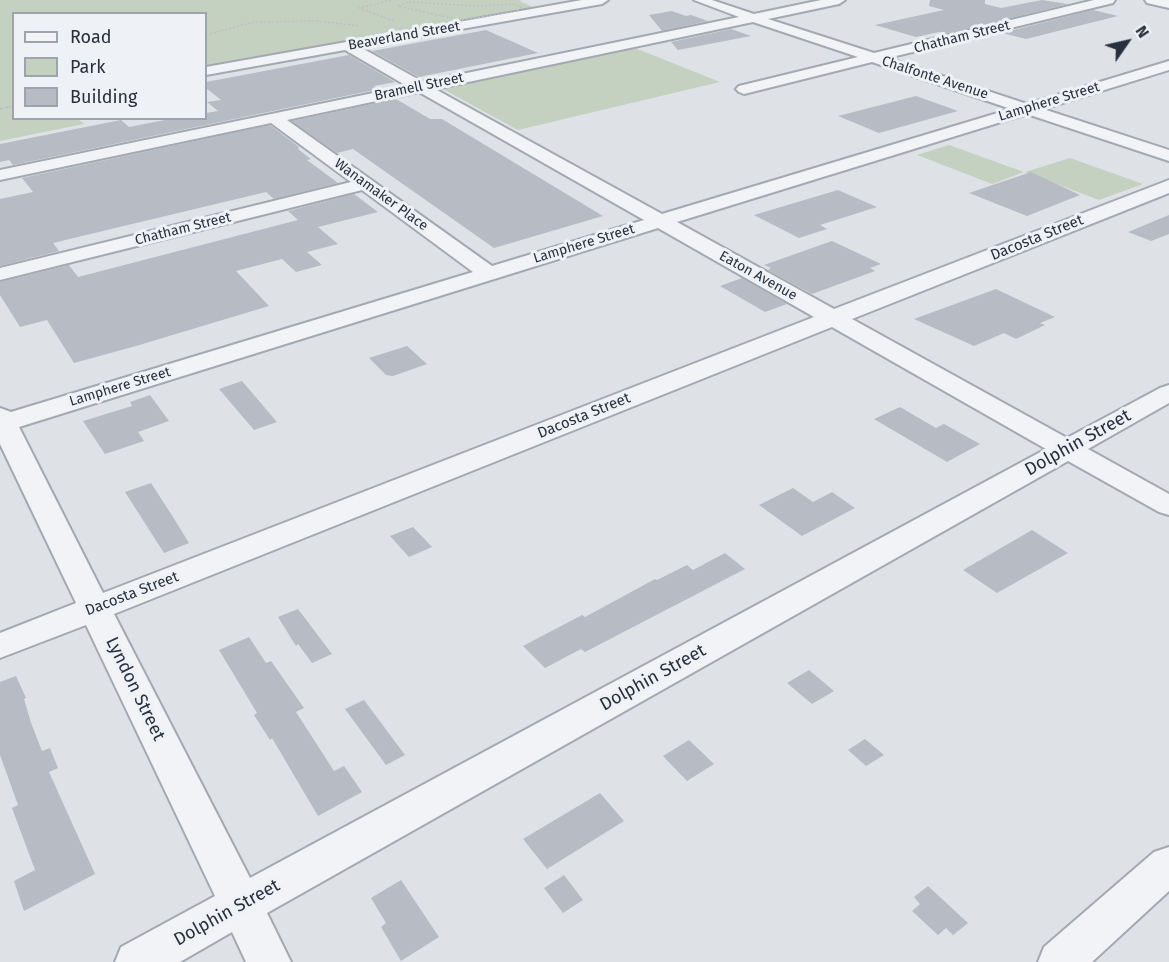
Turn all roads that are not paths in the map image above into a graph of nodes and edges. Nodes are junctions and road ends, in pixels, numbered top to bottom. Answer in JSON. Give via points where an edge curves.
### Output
{"nodes":[{"id":1,"x":602,"y":0,"type":"edge"},
{"id":2,"x":700,"y":0,"type":"edge"},
{"id":3,"x":839,"y":0,"type":"edge"},
{"id":4,"x":1109,"y":0,"type":"edge"},
{"id":5,"x":1151,"y":0,"type":"edge"},
{"id":6,"x":1169,"y":4,"type":"edge"},
{"id":7,"x":754,"y":18,"type":"junction"},
{"id":8,"x":347,"y":46,"type":"junction"},
{"id":9,"x":875,"y":58,"type":"junction"},
{"id":10,"x":1169,"y":65,"type":"edge"},
{"id":11,"x":207,"y":71,"type":"edge"},
{"id":12,"x":420,"y":87,"type":"junction"},
{"id":13,"x":744,"y":89,"type":"dead end"},
{"id":14,"x":1027,"y":109,"type":"junction"},
{"id":15,"x":273,"y":117,"type":"junction"},
{"id":16,"x":1169,"y":156,"type":"edge"},
{"id":17,"x":0,"y":175,"type":"edge"},
{"id":18,"x":366,"y":184,"type":"junction"},
{"id":19,"x":1169,"y":186,"type":"edge"},
{"id":20,"x":661,"y":221,"type":"junction"},
{"id":21,"x":488,"y":273,"type":"junction"},
{"id":22,"x":0,"y":274,"type":"edge"},
{"id":23,"x":832,"y":318,"type":"junction"},
{"id":24,"x":1169,"y":393,"type":"edge"},
{"id":25,"x":1,"y":421,"type":"edge"},
{"id":26,"x":1066,"y":449,"type":"junction"},
{"id":27,"x":1169,"y":506,"type":"edge"},
{"id":28,"x":96,"y":609,"type":"junction"},
{"id":29,"x":0,"y":646,"type":"edge"},
{"id":30,"x":1169,"y":865,"type":"edge"},
{"id":31,"x":240,"y":904,"type":"junction"},
{"id":32,"x":137,"y":962,"type":"edge"},
{"id":33,"x":268,"y":962,"type":"edge"},
{"id":34,"x":1060,"y":962,"type":"edge"}],
"edges":[{"from":1,"to":8,"type":"street","name":"Beaverland Street"},
{"from":2,"to":7,"type":"street","name":"Chalfonte Avenue"},
{"from":3,"to":7,"type":"street","name":"Bramell Street"},
{"from":4,"to":9,"type":"street","name":"Chatham Street"},
{"from":5,"to":6,"type":"street"},
{"from":7,"to":9,"type":"street","name":"Chalfonte Avenue"},
{"from":7,"to":12,"type":"street","name":"Bramell Street"},
{"from":8,"to":11,"type":"street","name":"Beaverland Street"},
{"from":8,"to":12,"type":"street","name":"Eaton Avenue"},
{"from":9,"to":13,"type":"street","name":"Chatham Street"},
{"from":9,"to":14,"type":"street","name":"Chalfonte Avenue"},
{"from":10,"to":14,"type":"street","name":"Lamphere Street"},
{"from":12,"to":15,"type":"street","name":"Bramell Street"},
{"from":12,"to":20,"type":"street","name":"Eaton Avenue"},
{"from":14,"to":16,"type":"street","name":"Chalfonte Avenue"},
{"from":14,"to":20,"type":"street","name":"Lamphere Street"},
{"from":15,"to":17,"type":"street","name":"Bramell Street"},
{"from":15,"to":18,"type":"street","name":"Wanamaker Place"},
{"from":18,"to":21,"type":"street","name":"Wanamaker Place"},
{"from":18,"to":22,"type":"street","name":"Chatham Street"},
{"from":19,"to":23,"type":"street","name":"Dacosta Street"},
{"from":20,"to":21,"type":"street","name":"Lamphere Street"},
{"from":20,"to":23,"type":"street","name":"Eaton Avenue"},
{"from":21,"to":25,"type":"street","name":"Lamphere Street"},
{"from":23,"to":26,"type":"street","name":"Eaton Avenue"},
{"from":23,"to":28,"type":"street","name":"Dacosta Street"},
{"from":24,"to":26,"type":"street","name":"Dolphin Street"},
{"from":25,"to":28,"type":"street","name":"Lyndon Street"},
{"from":26,"to":27,"type":"street","name":"Eaton Avenue"},
{"from":26,"to":31,"type":"street","name":"Dolphin Street"},
{"from":28,"to":29,"type":"street","name":"Dacosta Street"},
{"from":28,"to":31,"type":"street","name":"Lyndon Street"},
{"from":30,"to":34,"type":"street"},
{"from":31,"to":32,"type":"street","name":"Dolphin Street"},
{"from":31,"to":33,"type":"street","name":"Lyndon Street"}]}
